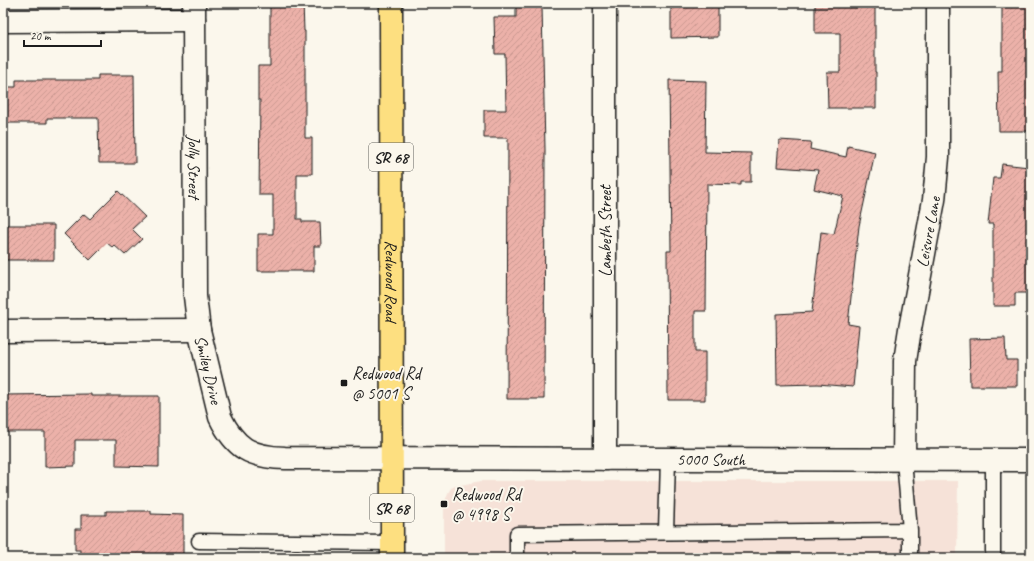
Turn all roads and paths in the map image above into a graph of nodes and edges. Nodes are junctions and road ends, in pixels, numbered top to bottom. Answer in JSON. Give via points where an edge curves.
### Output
{"nodes":[{"id":1,"x":391,"y":3,"type":"edge"},
{"id":2,"x":606,"y":3,"type":"edge"},
{"id":3,"x":938,"y":3,"type":"edge"},
{"id":4,"x":194,"y":12,"type":"edge"},
{"id":5,"x":3,"y":21,"type":"edge"},
{"id":6,"x":199,"y":330,"type":"junction"},
{"id":7,"x":3,"y":331,"type":"edge"},
{"id":8,"x":392,"y":458,"type":"junction"},
{"id":9,"x":605,"y":459,"type":"junction"},
{"id":10,"x":668,"y":459,"type":"junction"},
{"id":11,"x":904,"y":460,"type":"junction"},
{"id":12,"x":993,"y":460,"type":"junction"},
{"id":13,"x":1031,"y":460,"type":"edge"},
{"id":14,"x":910,"y":530,"type":"junction"},
{"id":15,"x":666,"y":532,"type":"junction"},
{"id":16,"x":199,"y":541,"type":"dead end"},
{"id":17,"x":392,"y":550,"type":"edge"},
{"id":18,"x":517,"y":558,"type":"edge"},
{"id":19,"x":910,"y":558,"type":"edge"},
{"id":20,"x":994,"y":558,"type":"edge"}],
"edges":[{"from":1,"to":8,"type":"main road","name":"Redwood Road","number":"SR 68"},
{"from":2,"to":9,"type":"street","name":"Lambeth Street"},
{"from":3,"to":11,"type":"street","name":"Leisure Lane","via":[[938,157],[934,200],[905,361]]},
{"from":4,"to":5,"type":"street"},
{"from":4,"to":6,"type":"street","name":"Jolly Street","via":[[194,266]]},
{"from":6,"to":7,"type":"street","name":"Smiley Drive"},
{"from":6,"to":8,"type":"street","name":"Smiley Drive","via":[[220,417],[226,429],[245,450],[271,458]]},
{"from":8,"to":9,"type":"street","name":"5000 South"},
{"from":8,"to":17,"type":"main road","name":"Redwood Road","number":"SR 68"},
{"from":9,"to":10,"type":"street","name":"5000 South"},
{"from":10,"to":11,"type":"street","name":"5000 South"},
{"from":10,"to":15,"type":"lane"},
{"from":11,"to":12,"type":"street","name":"5000 South"},
{"from":11,"to":14,"type":"lane"},
{"from":12,"to":13,"type":"street","name":"5000 South"},
{"from":12,"to":20,"type":"lane"},
{"from":14,"to":15,"type":"lane"},
{"from":14,"to":19,"type":"lane"},
{"from":15,"to":18,"type":"lane","via":[[517,534]]},
{"from":16,"to":17,"type":"lane"}]}
